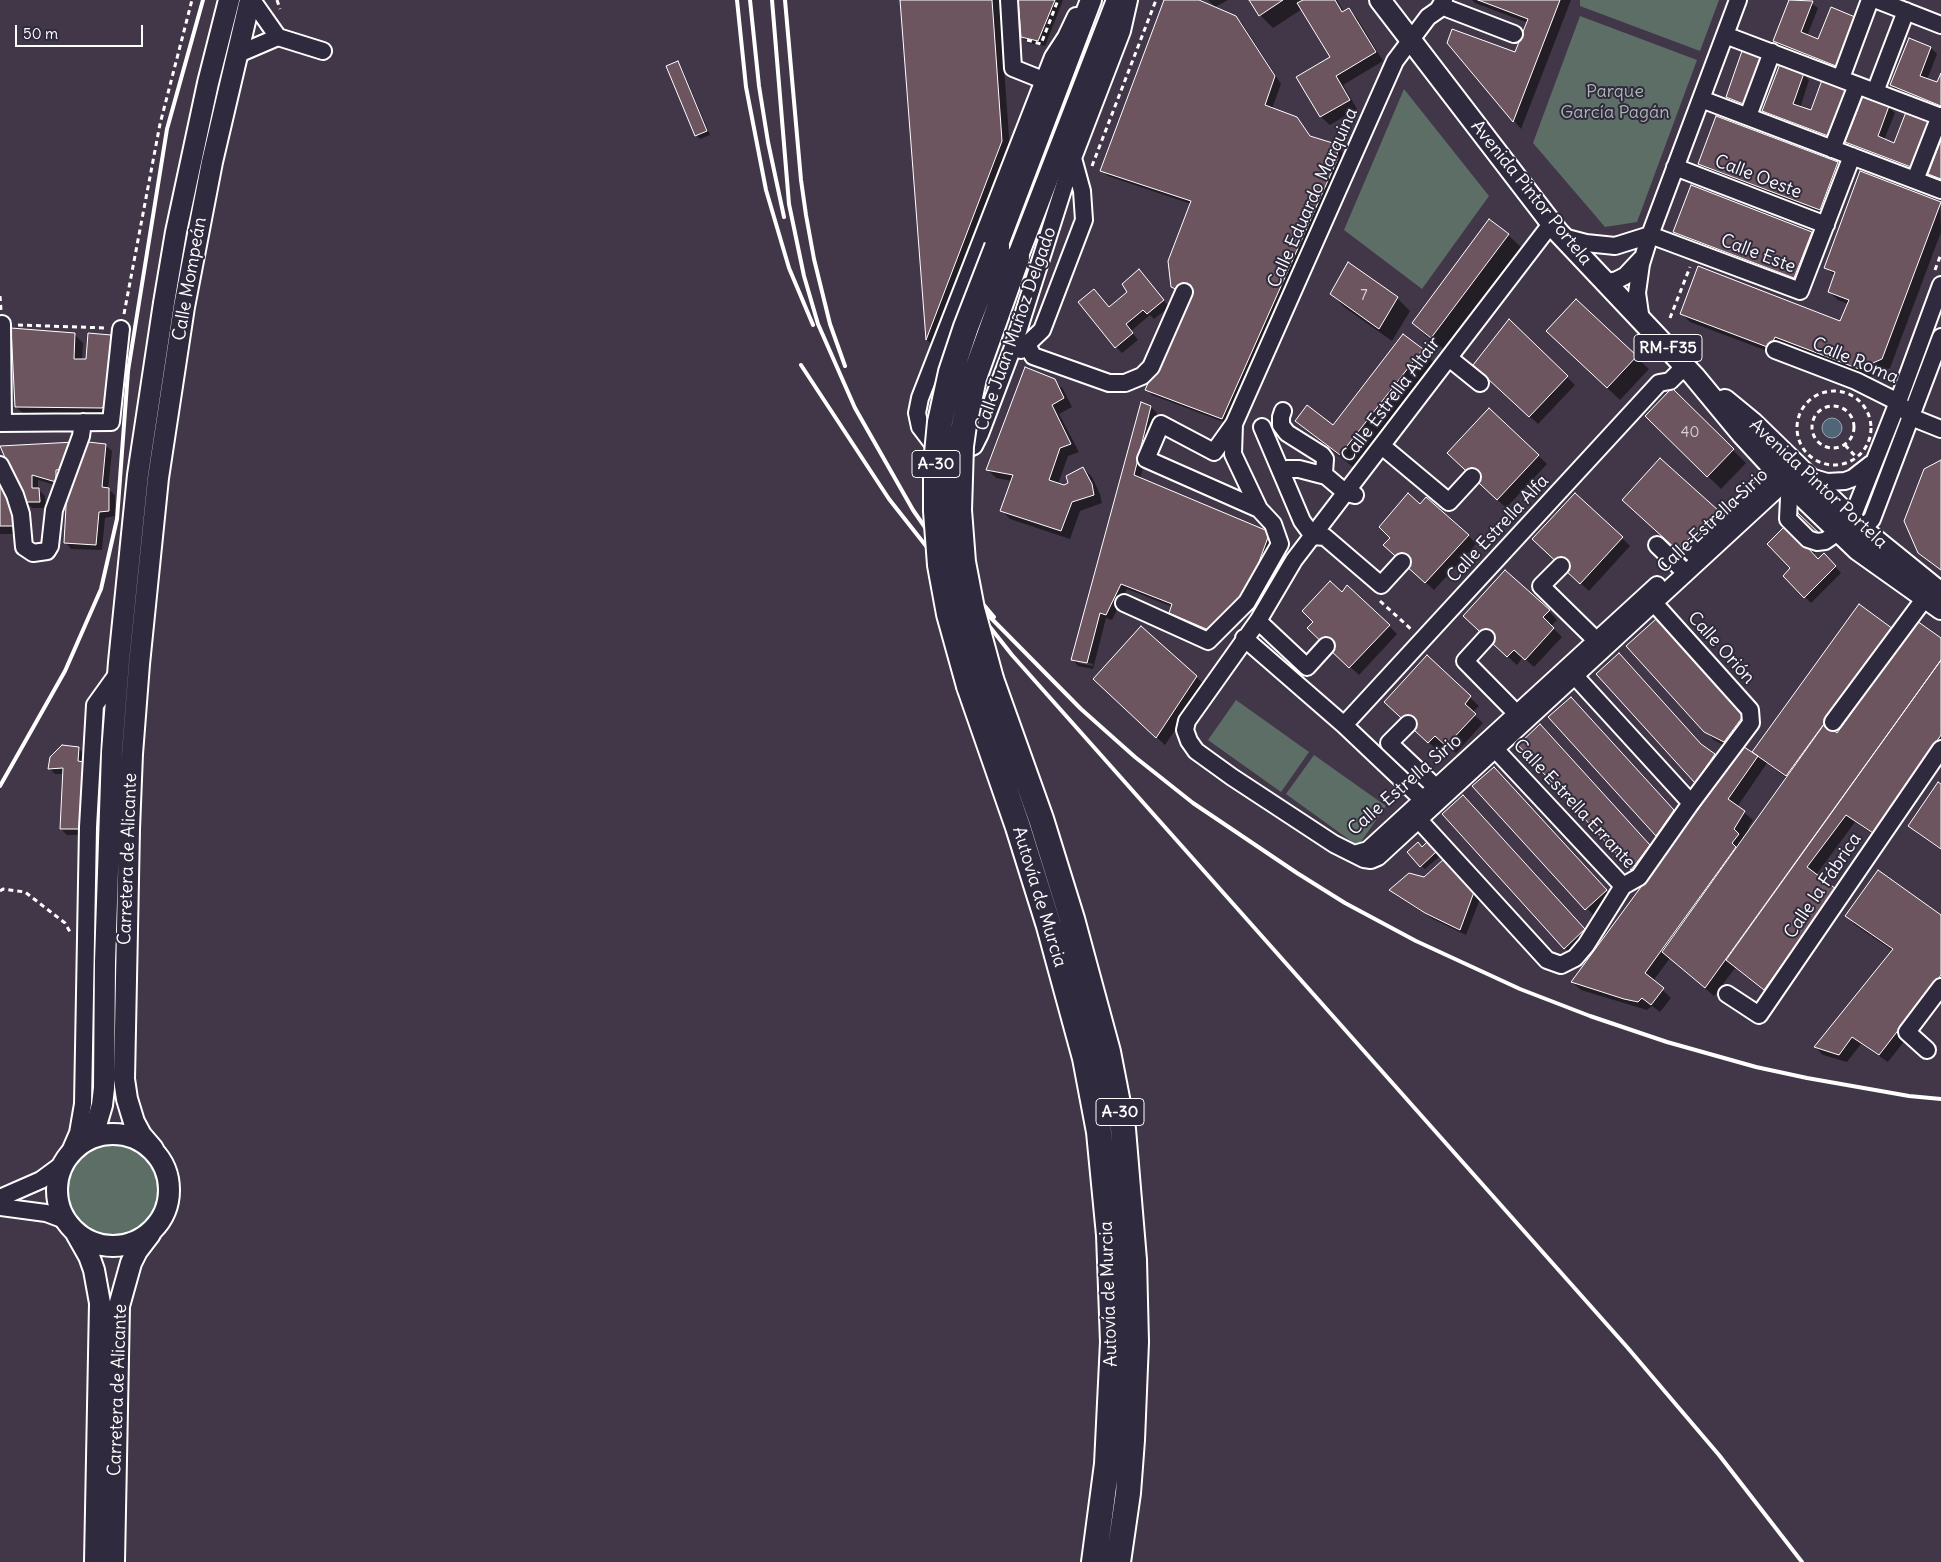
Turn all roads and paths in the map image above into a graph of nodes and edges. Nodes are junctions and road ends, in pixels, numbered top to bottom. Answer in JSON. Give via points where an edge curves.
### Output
{"nodes":[{"id":1,"x":192,"y":0,"type":"edge"},
{"id":2,"x":229,"y":0,"type":"edge"},
{"id":3,"x":251,"y":0,"type":"edge"},
{"id":4,"x":277,"y":0,"type":"edge"},
{"id":5,"x":1009,"y":0,"type":"edge"},
{"id":6,"x":1058,"y":0,"type":"edge"},
{"id":7,"x":1084,"y":0,"type":"edge"},
{"id":8,"x":1091,"y":0,"type":"edge"},
{"id":9,"x":1117,"y":0,"type":"edge"},
{"id":10,"x":1129,"y":0,"type":"edge"},
{"id":11,"x":1156,"y":0,"type":"edge"},
{"id":12,"x":1380,"y":0,"type":"edge"},
{"id":13,"x":1738,"y":0,"type":"edge"},
{"id":14,"x":1870,"y":0,"type":"edge"},
{"id":15,"x":1877,"y":0,"type":"edge"},
{"id":16,"x":1442,"y":3,"type":"edge"},
{"id":17,"x":1906,"y":11,"type":"junction"},
{"id":18,"x":281,"y":13,"type":"dead end"},
{"id":19,"x":1941,"y":25,"type":"edge"},
{"id":20,"x":1514,"y":34,"type":"dead end"},
{"id":21,"x":1725,"y":35,"type":"junction"},
{"id":22,"x":278,"y":37,"type":"junction"},
{"id":23,"x":1018,"y":38,"type":"dead end"},
{"id":24,"x":1410,"y":40,"type":"junction"},
{"id":25,"x":323,"y":51,"type":"dead end"},
{"id":26,"x":1772,"y":52,"type":"junction"},
{"id":27,"x":236,"y":55,"type":"junction"},
{"id":28,"x":1841,"y":78,"type":"junction"},
{"id":29,"x":1043,"y":80,"type":"junction"},
{"id":30,"x":1857,"y":85,"type":"junction"},
{"id":31,"x":1875,"y":92,"type":"junction"},
{"id":32,"x":1701,"y":99,"type":"junction"},
{"id":33,"x":1748,"y":116,"type":"junction"},
{"id":34,"x":1940,"y":116,"type":"edge"},
{"id":35,"x":1832,"y":148,"type":"junction"},
{"id":36,"x":1852,"y":156,"type":"junction"},
{"id":37,"x":1073,"y":158,"type":"junction"},
{"id":38,"x":1675,"y":167,"type":"junction"},
{"id":39,"x":1090,"y":171,"type":"dead end"},
{"id":40,"x":1915,"y":180,"type":"junction"},
{"id":41,"x":1941,"y":190,"type":"edge"},
{"id":42,"x":1826,"y":225,"type":"junction"},
{"id":43,"x":1557,"y":231,"type":"junction"},
{"id":44,"x":1648,"y":242,"type":"junction"},
{"id":45,"x":1615,"y":246,"type":"junction"},
{"id":46,"x":1007,"y":253,"type":"junction"},
{"id":47,"x":1692,"y":261,"type":"dead end"},
{"id":48,"x":1600,"y":278,"type":"junction"},
{"id":49,"x":1941,"y":285,"type":"edge"},
{"id":50,"x":1184,"y":292,"type":"dead end"},
{"id":51,"x":0,"y":296,"type":"edge"},
{"id":52,"x":1670,"y":318,"type":"dead end"},
{"id":53,"x":1641,"y":321,"type":"junction"},
{"id":54,"x":2,"y":324,"type":"junction"},
{"id":55,"x":121,"y":329,"type":"junction"},
{"id":56,"x":1941,"y":337,"type":"edge"},
{"id":57,"x":1020,"y":346,"type":"junction"},
{"id":58,"x":1775,"y":350,"type":"dead end"},
{"id":59,"x":1453,"y":361,"type":"junction"},
{"id":60,"x":1689,"y":371,"type":"junction"},
{"id":61,"x":1480,"y":383,"type":"dead end"},
{"id":62,"x":1898,"y":402,"type":"junction"},
{"id":63,"x":1283,"y":411,"type":"dead end"},
{"id":64,"x":1911,"y":417,"type":"junction"},
{"id":65,"x":83,"y":422,"type":"junction"},
{"id":66,"x":2,"y":423,"type":"edge"},
{"id":67,"x":1234,"y":424,"type":"junction"},
{"id":68,"x":1262,"y":427,"type":"dead end"},
{"id":69,"x":1941,"y":429,"type":"edge"},
{"id":70,"x":1846,"y":445,"type":"junction"},
{"id":71,"x":1386,"y":449,"type":"junction"},
{"id":72,"x":1856,"y":457,"type":"junction"},
{"id":73,"x":1874,"y":461,"type":"junction"},
{"id":74,"x":0,"y":465,"type":"edge"},
{"id":75,"x":1281,"y":472,"type":"junction"},
{"id":76,"x":1468,"y":473,"type":"dead end"},
{"id":77,"x":1326,"y":476,"type":"junction"},
{"id":78,"x":1791,"y":480,"type":"junction"},
{"id":79,"x":1351,"y":494,"type":"junction"},
{"id":80,"x":1769,"y":498,"type":"junction"},
{"id":81,"x":1259,"y":509,"type":"junction"},
{"id":82,"x":1788,"y":519,"type":"junction"},
{"id":83,"x":1852,"y":528,"type":"junction"},
{"id":84,"x":1319,"y":537,"type":"junction"},
{"id":85,"x":1657,"y":545,"type":"dead end"},
{"id":86,"x":1399,"y":559,"type":"dead end"},
{"id":87,"x":128,"y":560,"type":"joint"},
{"id":88,"x":148,"y":562,"type":"joint"},
{"id":89,"x":1564,"y":569,"type":"dead end"},
{"id":90,"x":1683,"y":569,"type":"junction"},
{"id":91,"x":1931,"y":598,"type":"edge"},
{"id":92,"x":1124,"y":603,"type":"dead end"},
{"id":93,"x":1654,"y":603,"type":"junction"},
{"id":94,"x":1258,"y":621,"type":"junction"},
{"id":95,"x":1244,"y":638,"type":"junction"},
{"id":96,"x":1490,"y":641,"type":"dead end"},
{"id":97,"x":1323,"y":643,"type":"dead end"},
{"id":98,"x":1600,"y":644,"type":"junction"},
{"id":99,"x":118,"y":673,"type":"junction"},
{"id":100,"x":1574,"y":675,"type":"junction"},
{"id":101,"x":1521,"y":717,"type":"junction"},
{"id":102,"x":1833,"y":722,"type":"dead end"},
{"id":103,"x":1344,"y":725,"type":"junction"},
{"id":104,"x":1411,"y":728,"type":"dead end"},
{"id":105,"x":1495,"y":749,"type":"junction"},
{"id":106,"x":1941,"y":749,"type":"edge"},
{"id":107,"x":1440,"y":791,"type":"junction"},
{"id":108,"x":1422,"y":799,"type":"junction"},
{"id":109,"x":1691,"y":803,"type":"junction"},
{"id":110,"x":1418,"y":819,"type":"junction"},
{"id":111,"x":1354,"y":854,"type":"junction"},
{"id":112,"x":1623,"y":886,"type":"junction"},
{"id":113,"x":0,"y":891,"type":"edge"},
{"id":114,"x":84,"y":962,"type":"junction"},
{"id":115,"x":1941,"y":987,"type":"edge"},
{"id":116,"x":1727,"y":994,"type":"dead end"},
{"id":117,"x":1927,"y":1050,"type":"dead end"},
{"id":118,"x":153,"y":1149,"type":"junction"},
{"id":119,"x":71,"y":1154,"type":"junction"},
{"id":120,"x":0,"y":1198,"type":"edge"},
{"id":121,"x":0,"y":1206,"type":"edge"},
{"id":122,"x":155,"y":1228,"type":"junction"},
{"id":123,"x":74,"y":1230,"type":"junction"},
{"id":124,"x":95,"y":1562,"type":"edge"},
{"id":125,"x":114,"y":1562,"type":"edge"},
{"id":126,"x":1094,"y":1562,"type":"edge"},
{"id":127,"x":1118,"y":1562,"type":"edge"}],
"edges":[{"from":1,"to":55,"type":"path","via":[[160,124]]},
{"from":2,"to":87,"type":"main road","name":"Calle Mompeán","via":[[192,157],[167,286]]},
{"from":3,"to":22,"type":"street"},
{"from":3,"to":27,"type":"main road","name":"Calle Mompeán"},
{"from":4,"to":18,"type":"path"},
{"from":5,"to":29,"type":"street","via":[[1013,68]]},
{"from":6,"to":23,"type":"path","via":[[1041,44]]},
{"from":7,"to":29,"type":"street","name":"Calle Juan Muñoz Delgado"},
{"from":8,"to":46,"type":"main road"},
{"from":9,"to":46,"type":"main road","name":"Calle Juan Muñoz Delgado"},
{"from":10,"to":37,"type":"street","name":"Calle Juan Muñoz Delgado","via":[[1122,31]]},
{"from":11,"to":39,"type":"path"},
{"from":12,"to":24,"type":"main road","name":"Avenida Pintor Portela"},
{"from":13,"to":21,"type":"street"},
{"from":14,"to":28,"type":"street"},
{"from":15,"to":17,"type":"street"},
{"from":16,"to":20,"type":"street"},
{"from":16,"to":24,"type":"street","name":"Calle Eduardo Marquina"},
{"from":17,"to":19,"type":"street"},
{"from":17,"to":31,"type":"street"},
{"from":21,"to":26,"type":"street"},
{"from":21,"to":32,"type":"street"},
{"from":22,"to":25,"type":"street"},
{"from":22,"to":27,"type":"street"},
{"from":24,"to":43,"type":"main road","name":"Avenida Pintor Portela"},
{"from":24,"to":67,"type":"street","name":"Calle Eduardo Marquina","via":[[1395,61]]},
{"from":26,"to":28,"type":"street"},
{"from":26,"to":33,"type":"street"},
{"from":27,"to":88,"type":"main road","name":"Calle Mompeán","via":[[185,298]]},
{"from":28,"to":30,"type":"street"},
{"from":29,"to":57,"type":"street","name":"Calle Juan Muñoz Delgado","via":[[920,398],[917,413],[920,427],[933,444],[950,450],[974,446]]},
{"from":30,"to":31,"type":"street"},
{"from":30,"to":35,"type":"street"},
{"from":31,"to":34,"type":"street"},
{"from":32,"to":33,"type":"street"},
{"from":32,"to":38,"type":"street"},
{"from":33,"to":35,"type":"street"},
{"from":34,"to":40,"type":"street"},
{"from":35,"to":36,"type":"street"},
{"from":36,"to":40,"type":"street"},
{"from":36,"to":42,"type":"street","name":"Calle Este"},
{"from":37,"to":57,"type":"street","name":"Calle Juan Muñoz Delgado"},
{"from":37,"to":57,"type":"street","via":[[1082,191],[1084,220],[1042,330]]},
{"from":38,"to":42,"type":"street","name":"Calle Oeste"},
{"from":38,"to":44,"type":"street"},
{"from":40,"to":41,"type":"street"},
{"from":42,"to":44,"type":"street","name":"Calle Este","via":[[1800,291]]},
{"from":43,"to":45,"type":"street","via":[[1586,243]]},
{"from":43,"to":48,"type":"main road","name":"Avenida Pintor Portela"},
{"from":43,"to":59,"type":"street","name":"Calle Estrella Altair"},
{"from":44,"to":45,"type":"street"},
{"from":44,"to":48,"type":"street","via":[[1633,269],[1625,276],[1617,280]]},
{"from":44,"to":53,"type":"street","via":[[1637,285]]},
{"from":45,"to":48,"type":"street","via":[[1601,258]]},
{"from":46,"to":126,"type":"highway","name":"Autovía de Murcia","number":"A-30","bridge":true,"via":[[958,349],[943,406],[936,464],[938,539],[944,591],[961,661],[1050,926],[1085,1058],[1096,1114],[1109,1235],[1113,1342],[1107,1464]]},
{"from":46,"to":127,"type":"highway","name":"Autovía de Murcia","number":"A-30","bridge":true,"via":[[964,425],[960,465],[961,537],[982,647],[1072,919],[1108,1052],[1123,1129],[1133,1242],[1136,1342],[1131,1457]]},
{"from":47,"to":52,"type":"path"},
{"from":48,"to":53,"type":"main road","name":"Avenida Pintor Portela"},
{"from":49,"to":62,"type":"street"},
{"from":50,"to":57,"type":"street","via":[[1151,367],[1142,376],[1125,383],[1110,383],[1033,356]]},
{"from":51,"to":54,"type":"path"},
{"from":53,"to":60,"type":"main road","name":"Avenida Pintor Portela","number":"RM-F35"},
{"from":54,"to":55,"type":"path"},
{"from":54,"to":66,"type":"street"},
{"from":55,"to":65,"type":"street","via":[[111,422]]},
{"from":56,"to":64,"type":"street"},
{"from":58,"to":62,"type":"street","name":"Calle Roma","via":[[1856,381]]},
{"from":59,"to":61,"type":"street"},
{"from":59,"to":71,"type":"street","name":"Calle Estrella Altair"},
{"from":60,"to":78,"type":"main road","name":"Avenida Pintor Portela","via":[[1742,434]]},
{"from":60,"to":78,"type":"main road","name":"Avenida Pintor Portela","via":[[1753,423]]},
{"from":60,"to":103,"type":"street","name":"Calle Estrella Alfa","via":[[1659,383]]},
{"from":62,"to":64,"type":"street","name":"Calle Roma"},
{"from":62,"to":73,"type":"street"},
{"from":63,"to":77,"type":"street","via":[[1281,425],[1287,433],[1322,454]]},
{"from":64,"to":69,"type":"street","name":"Calle Roma"},
{"from":64,"to":83,"type":"street","via":[[1872,519]]},
{"from":65,"to":66,"type":"street"},
{"from":65,"to":74,"type":"street","via":[[82,436],[54,510],[47,552],[33,553],[24,547],[21,514]]},
{"from":67,"to":81,"type":"street","via":[[1233,454]]},
{"from":67,"to":81,"type":"street","via":[[1214,452],[1161,424],[1146,459]]},
{"from":68,"to":75,"type":"street"},
{"from":70,"to":70,"type":"path","via":[[1854,435],[1851,415],[1841,407],[1821,409],[1813,420],[1816,440],[1826,448]]},
{"from":70,"to":72,"type":"path"},
{"from":71,"to":76,"type":"street","via":[[1449,502]]},
{"from":71,"to":79,"type":"street","name":"Calle Estrella Altair"},
{"from":72,"to":72,"type":"path","via":[[1864,449],[1871,428],[1864,406],[1841,391],[1822,392],[1812,398],[1798,417],[1796,429],[1803,450],[1828,465],[1848,462]]},
{"from":73,"to":78,"type":"street","via":[[1854,478],[1845,481]]},
{"from":73,"to":83,"type":"street","via":[[1854,513]]},
{"from":75,"to":77,"type":"street","via":[[1299,469]]},
{"from":75,"to":84,"type":"street","via":[[1302,522]]},
{"from":77,"to":79,"type":"street"},
{"from":78,"to":80,"type":"street","name":"Calle Estrella Sirio"},
{"from":78,"to":82,"type":"street"},
{"from":78,"to":83,"type":"main road","name":"Avenida Pintor Portela"},
{"from":78,"to":90,"type":"street","name":"Calle Estrella Sirio"},
{"from":79,"to":84,"type":"street","name":"Calle Estrella Altair"},
{"from":80,"to":82,"type":"street"},
{"from":80,"to":90,"type":"street","name":"Calle Estrella Sirio"},
{"from":81,"to":92,"type":"street","via":[[1273,524],[1280,544],[1247,602],[1208,641]]},
{"from":82,"to":83,"type":"street","via":[[1808,539],[1817,542]]},
{"from":83,"to":91,"type":"main road","name":"Avenida Pintor Portela","via":[[1858,550]]},
{"from":84,"to":86,"type":"street","via":[[1374,579]]},
{"from":84,"to":94,"type":"street","name":"Calle Estrella Altair","via":[[1294,560]]},
{"from":85,"to":90,"type":"street"},
{"from":87,"to":99,"type":"main road","name":"Carretera de Alicante"},
{"from":88,"to":118,"type":"main road","name":"Carretera de Alicante","via":[[132,763],[124,1079],[134,1122]]},
{"from":89,"to":98,"type":"street","via":[[1541,586]]},
{"from":90,"to":93,"type":"street","name":"Calle Estrella Sirio"},
{"from":90,"to":98,"type":"street","name":"Calle Estrella Sirio"},
{"from":91,"to":102,"type":"street"},
{"from":93,"to":98,"type":"street","name":"Calle Estrella Sirio"},
{"from":93,"to":109,"type":"street","name":"Calle Orión","via":[[1750,710],[1751,723]]},
{"from":94,"to":95,"type":"street","name":"Calle Estrella Altair"},
{"from":94,"to":97,"type":"street","via":[[1307,667]]},
{"from":95,"to":103,"type":"street"},
{"from":95,"to":111,"type":"street","name":"Calle Estrella Altair","via":[[1187,721],[1185,730],[1189,741],[1196,751],[1334,844]]},
{"from":96,"to":101,"type":"street","via":[[1465,661]]},
{"from":98,"to":100,"type":"street","name":"Calle Estrella Sirio"},
{"from":98,"to":101,"type":"street","name":"Calle Estrella Sirio"},
{"from":99,"to":114,"type":"street","via":[[95,705]]},
{"from":99,"to":119,"type":"main road","name":"Carretera de Alicante","via":[[108,828],[104,1088],[97,1122],[91,1134]]},
{"from":100,"to":101,"type":"street","name":"Calle Estrella Sirio"},
{"from":100,"to":109,"type":"street"},
{"from":101,"to":105,"type":"street","name":"Calle Estrella Sirio"},
{"from":101,"to":107,"type":"street","name":"Calle Estrella Sirio"},
{"from":103,"to":108,"type":"street"},
{"from":104,"to":107,"type":"street","via":[[1389,743]]},
{"from":105,"to":107,"type":"street","name":"Calle Estrella Sirio"},
{"from":105,"to":112,"type":"street","name":"Calle Estrella Errante"},
{"from":106,"to":116,"type":"street","name":"Calle la Fábrica","via":[[1759,1015]]},
{"from":107,"to":108,"type":"street","name":"Calle Estrella Sirio"},
{"from":107,"to":110,"type":"street","name":"Calle Estrella Sirio"},
{"from":108,"to":111,"type":"street","name":"Calle Estrella Sirio","via":[[1368,850]]},
{"from":109,"to":112,"type":"street","via":[[1640,877]]},
{"from":110,"to":111,"type":"street","name":"Calle Estrella Sirio","via":[[1371,860]]},
{"from":110,"to":112,"type":"street","via":[[1547,960],[1561,965],[1575,958],[1586,945]]},
{"from":113,"to":114,"type":"path","via":[[25,892],[65,922]]},
{"from":114,"to":119,"type":"street","via":[[83,1104]]},
{"from":115,"to":117,"type":"street","via":[[1907,1032]]},
{"from":118,"to":119,"type":"main road","via":[[137,1138],[118,1133],[98,1135]]},
{"from":118,"to":122,"type":"main road","via":[[166,1170],[169,1182],[167,1206]]},
{"from":119,"to":120,"type":"street","via":[[41,1180]]},
{"from":119,"to":123,"type":"main road","via":[[57,1182],[61,1212]]},
{"from":121,"to":123,"type":"street","via":[[46,1213],[62,1219]]},
{"from":122,"to":123,"type":"main road","via":[[134,1242],[117,1246],[100,1245]]},
{"from":122,"to":125,"type":"main road","name":"Carretera de Alicante","via":[[131,1263],[119,1306]]},
{"from":123,"to":124,"type":"main road","name":"Carretera de Alicante","via":[[90,1256],[100,1303]]}]}
